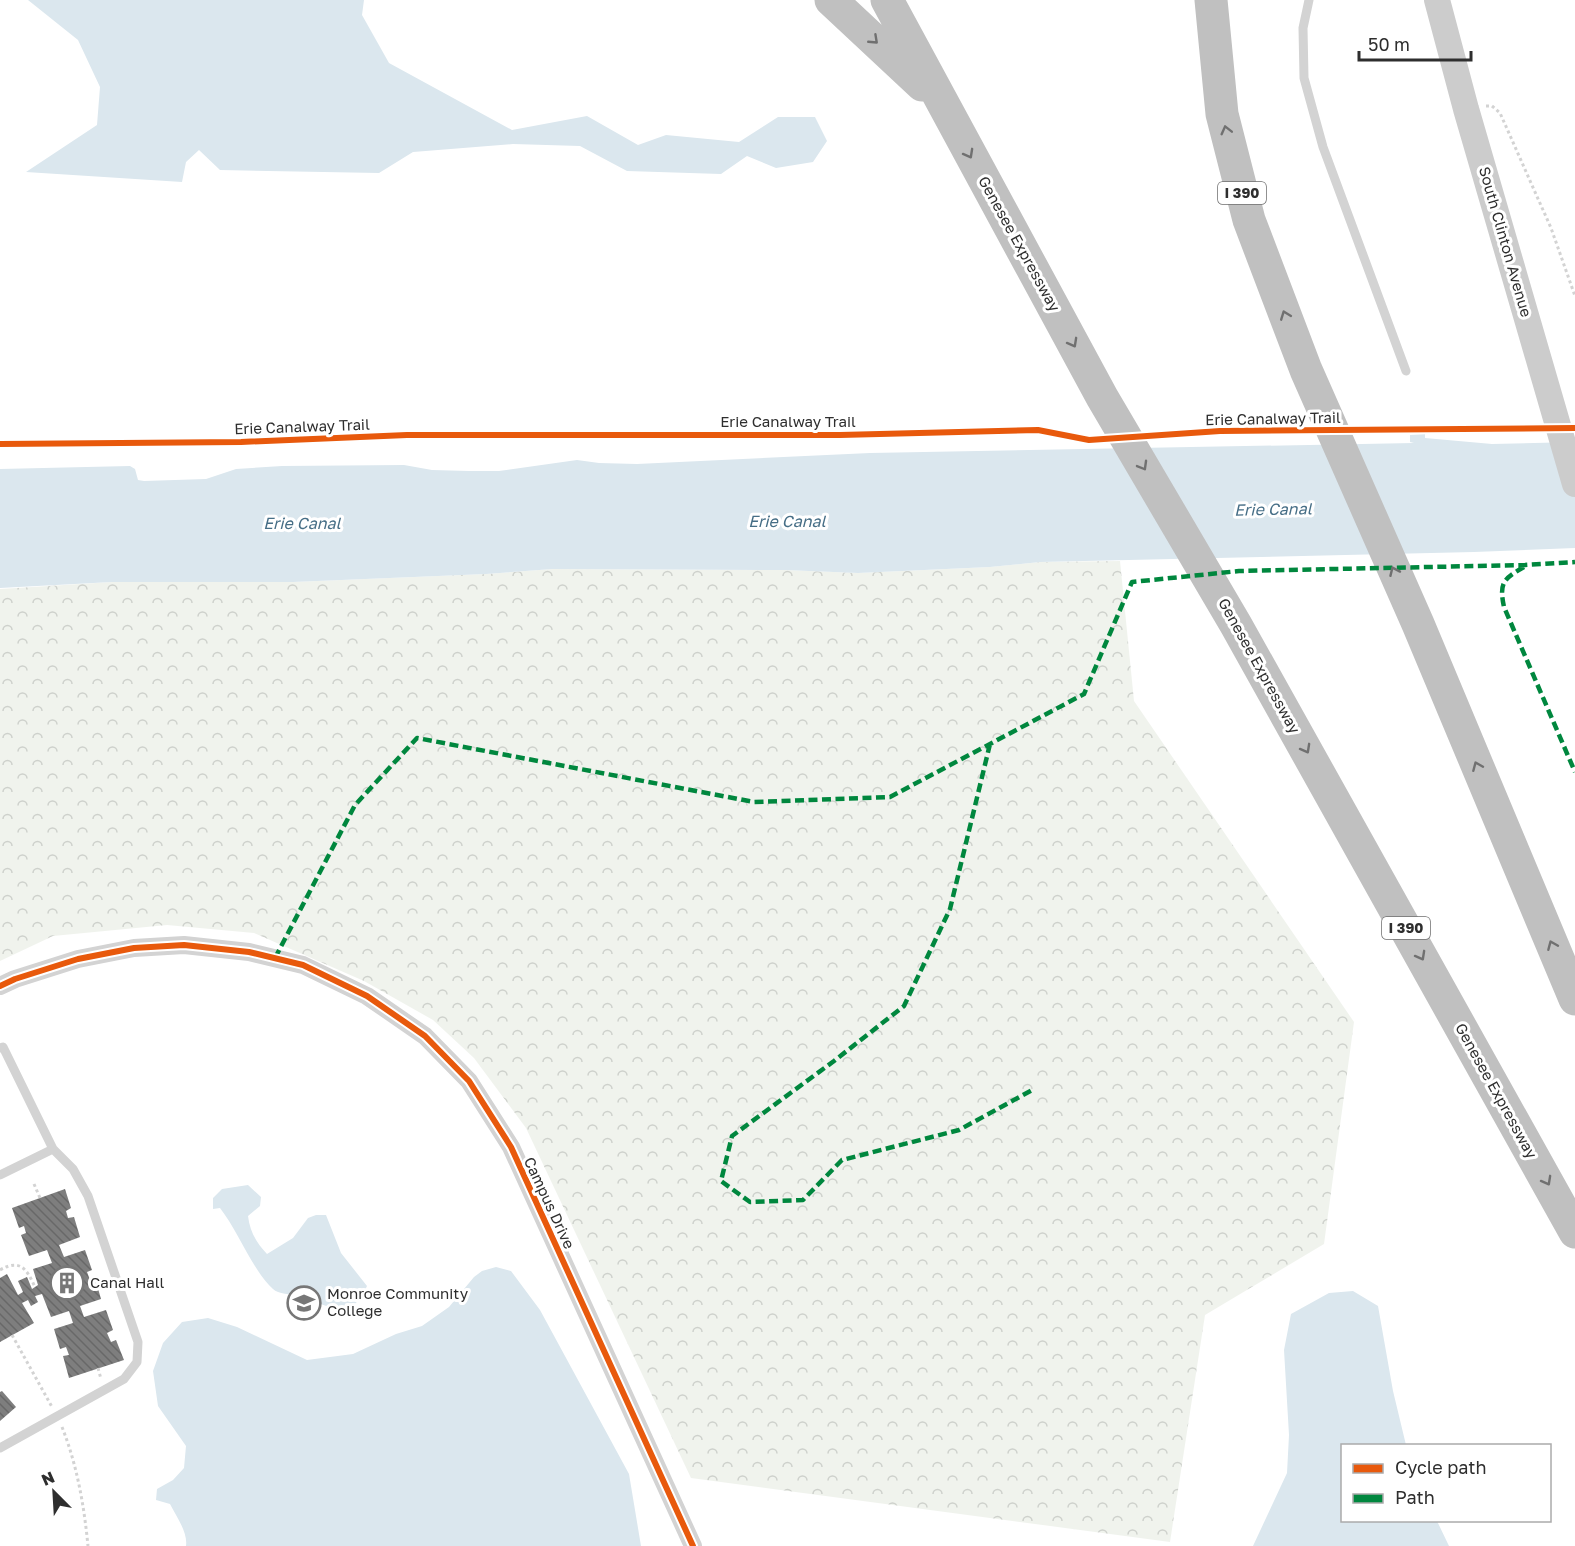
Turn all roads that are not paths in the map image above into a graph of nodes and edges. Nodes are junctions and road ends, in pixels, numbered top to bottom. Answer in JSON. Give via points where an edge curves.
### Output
{"nodes":[{"id":1,"x":831,"y":0,"type":"edge"},
{"id":2,"x":887,"y":0,"type":"edge"},
{"id":3,"x":1309,"y":0,"type":"edge"},
{"id":4,"x":1437,"y":0,"type":"edge"},
{"id":5,"x":1212,"y":2,"type":"edge"},
{"id":6,"x":941,"y":102,"type":"junction"},
{"id":7,"x":1406,"y":371,"type":"dead end"},
{"id":8,"x":1575,"y":484,"type":"edge"},
{"id":9,"x":0,"y":986,"type":"edge"},
{"id":10,"x":1575,"y":999,"type":"edge"},
{"id":11,"x":0,"y":1048,"type":"edge"},
{"id":12,"x":53,"y":1149,"type":"junction"},
{"id":13,"x":0,"y":1175,"type":"edge"},
{"id":14,"x":1575,"y":1232,"type":"edge"},
{"id":15,"x":0,"y":1448,"type":"edge"},
{"id":16,"x":693,"y":1546,"type":"edge"}],
"edges":[{"from":1,"to":6,"type":"highway","number":"I 390","one_way":true},
{"from":2,"to":6,"type":"highway","name":"Genesee Expressway"},
{"from":3,"to":7,"type":"lane","via":[[1303,28],[1304,78],[1323,147]]},
{"from":4,"to":8,"type":"street","name":"South Clinton Avenue"},
{"from":10,"to":5,"type":"highway","number":"I 390","one_way":true,"via":[[1418,624],[1306,370],[1249,220],[1222,114]]},
{"from":6,"to":14,"type":"highway","name":"Genesee Expressway","number":"I 390","one_way":true,"via":[[1102,397],[1236,625]]},
{"from":9,"to":16,"type":"street","name":"Campus Drive","via":[[78,959],[134,948],[184,945],[249,952],[303,965],[367,996],[425,1036],[469,1081],[510,1147]]},
{"from":11,"to":12,"type":"lane","via":[[3,1047]]},
{"from":12,"to":13,"type":"lane"},
{"from":12,"to":15,"type":"lane","via":[[73,1169],[88,1196],[138,1342],[137,1362],[124,1378]]}]}
